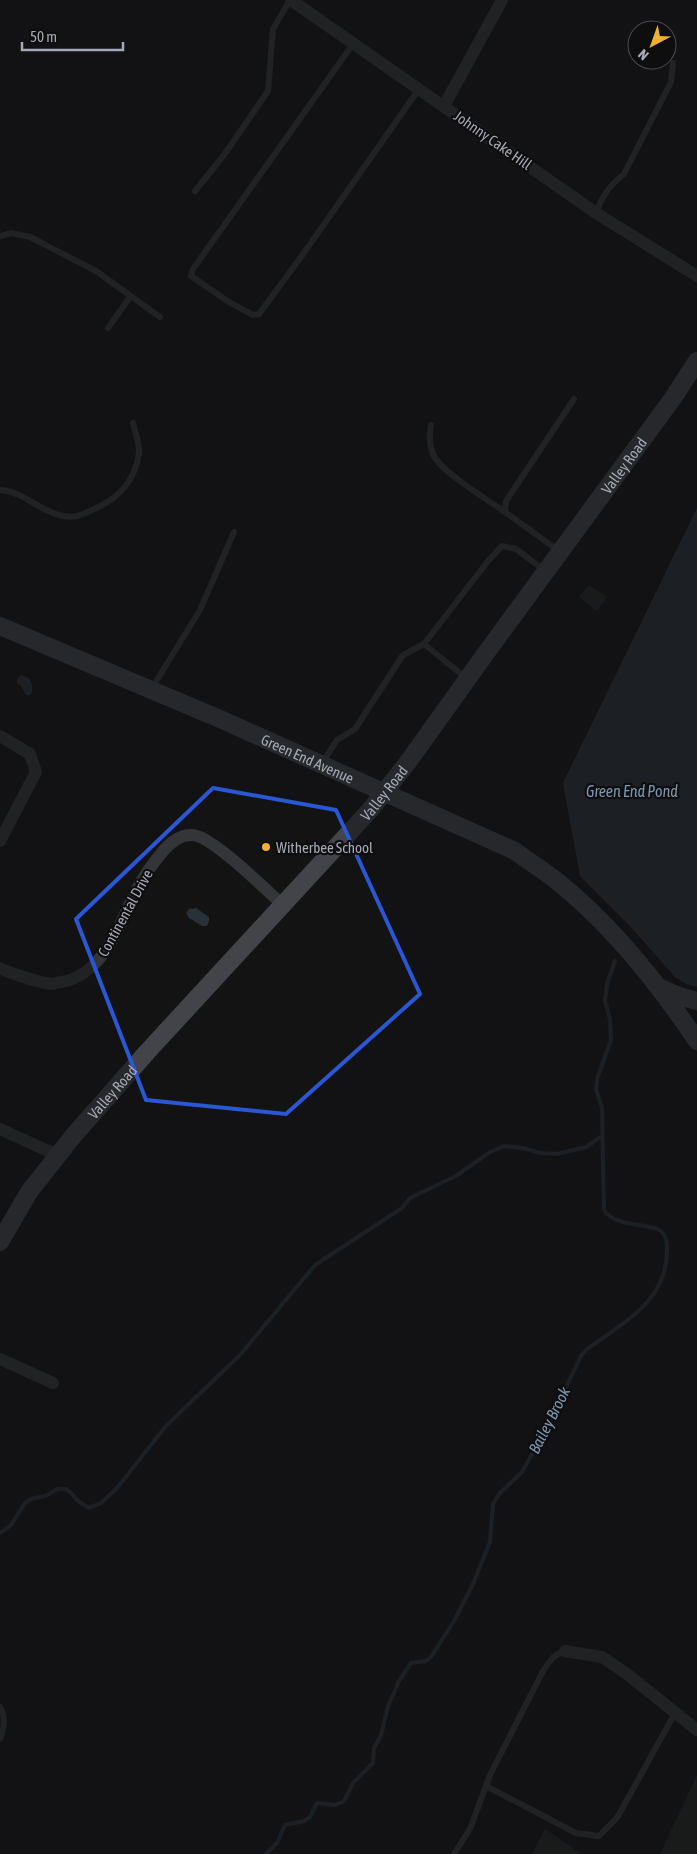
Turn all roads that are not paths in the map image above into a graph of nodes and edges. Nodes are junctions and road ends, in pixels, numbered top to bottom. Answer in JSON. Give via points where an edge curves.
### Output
{"nodes":[{"id":1,"x":290,"y":0,"type":"edge"},
{"id":2,"x":502,"y":0,"type":"edge"},
{"id":3,"x":353,"y":44,"type":"junction"},
{"id":4,"x":672,"y":70,"type":"edge"},
{"id":5,"x":419,"y":89,"type":"junction"},
{"id":6,"x":444,"y":106,"type":"junction"},
{"id":7,"x":195,"y":191,"type":"dead end"},
{"id":8,"x":596,"y":213,"type":"junction"},
{"id":9,"x":0,"y":236,"type":"edge"},
{"id":10,"x":697,"y":276,"type":"edge"},
{"id":11,"x":130,"y":297,"type":"junction"},
{"id":12,"x":160,"y":317,"type":"dead end"},
{"id":13,"x":108,"y":328,"type":"dead end"},
{"id":14,"x":697,"y":361,"type":"edge"},
{"id":15,"x":574,"y":399,"type":"dead end"},
{"id":16,"x":133,"y":423,"type":"dead end"},
{"id":17,"x":431,"y":425,"type":"dead end"},
{"id":18,"x":0,"y":490,"type":"edge"},
{"id":19,"x":506,"y":512,"type":"junction"},
{"id":20,"x":234,"y":532,"type":"dead end"},
{"id":21,"x":560,"y":552,"type":"junction"},
{"id":22,"x":546,"y":571,"type":"junction"},
{"id":23,"x":0,"y":626,"type":"edge"},
{"id":24,"x":424,"y":644,"type":"junction"},
{"id":25,"x":467,"y":679,"type":"junction"},
{"id":26,"x":152,"y":689,"type":"junction"},
{"id":27,"x":0,"y":736,"type":"edge"},
{"id":28,"x":321,"y":764,"type":"junction"},
{"id":29,"x":384,"y":792,"type":"junction"},
{"id":30,"x":0,"y":841,"type":"edge"},
{"id":31,"x":282,"y":904,"type":"junction"},
{"id":32,"x":0,"y":968,"type":"edge"},
{"id":33,"x":658,"y":987,"type":"junction"},
{"id":34,"x":697,"y":1001,"type":"edge"},
{"id":35,"x":697,"y":1040,"type":"edge"},
{"id":36,"x":0,"y":1129,"type":"edge"},
{"id":37,"x":57,"y":1155,"type":"junction"},
{"id":38,"x":0,"y":1242,"type":"edge"},
{"id":39,"x":0,"y":1359,"type":"edge"},
{"id":40,"x":53,"y":1383,"type":"dead end"},
{"id":41,"x":565,"y":1651,"type":"joint"},
{"id":42,"x":0,"y":1707,"type":"edge"},
{"id":43,"x":675,"y":1713,"type":"junction"},
{"id":44,"x":697,"y":1730,"type":"edge"},
{"id":45,"x":0,"y":1739,"type":"edge"},
{"id":46,"x":486,"y":1786,"type":"junction"},
{"id":47,"x":454,"y":1854,"type":"edge"}],
"edges":[{"from":1,"to":3,"type":"street","name":"Johnny Cake Hill"},
{"from":1,"to":7,"type":"lane","via":[[273,29],[268,91],[224,156]]},
{"from":2,"to":6,"type":"street"},
{"from":3,"to":5,"type":"street","name":"Johnny Cake Hill"},
{"from":3,"to":5,"type":"lane","via":[[193,269],[191,276],[229,302],[253,315],[259,314]]},
{"from":4,"to":8,"type":"lane","via":[[671,82],[624,174],[601,198]]},
{"from":5,"to":6,"type":"street","name":"Johnny Cake Hill"},
{"from":6,"to":8,"type":"street","name":"Johnny Cake Hill"},
{"from":8,"to":10,"type":"street","name":"Johnny Cake Hill"},
{"from":9,"to":11,"type":"lane","via":[[30,237],[96,271]]},
{"from":11,"to":12,"type":"lane"},
{"from":11,"to":13,"type":"lane"},
{"from":14,"to":21,"type":"main road","name":"Valley Road"},
{"from":15,"to":19,"type":"lane","via":[[506,501]]},
{"from":16,"to":18,"type":"lane","via":[[139,451],[135,470],[110,502],[75,518],[41,508],[20,494]]},
{"from":17,"to":19,"type":"lane","via":[[430,445],[443,467]]},
{"from":19,"to":21,"type":"lane"},
{"from":20,"to":26,"type":"lane","via":[[200,610]]},
{"from":21,"to":22,"type":"main road","name":"Valley Road"},
{"from":22,"to":24,"type":"lane","via":[[516,549],[502,546]]},
{"from":22,"to":25,"type":"main road","name":"Valley Road"},
{"from":23,"to":26,"type":"main road","name":"Green End Avenue"},
{"from":24,"to":25,"type":"lane"},
{"from":24,"to":28,"type":"lane","via":[[403,655],[355,729],[337,740]]},
{"from":25,"to":29,"type":"main road","name":"Valley Road"},
{"from":26,"to":28,"type":"main road","name":"Green End Avenue"},
{"from":27,"to":30,"type":"street","via":[[30,754],[36,772]]},
{"from":28,"to":29,"type":"main road","name":"Green End Avenue"},
{"from":29,"to":31,"type":"main road","name":"Valley Road"},
{"from":29,"to":33,"type":"main road","name":"Green End Avenue","via":[[515,851],[590,910]]},
{"from":31,"to":32,"type":"street","name":"Continental Drive","via":[[212,844],[194,835],[183,836],[170,843],[154,862],[102,956],[74,980],[51,984]]},
{"from":31,"to":37,"type":"main road","name":"Valley Road"},
{"from":33,"to":34,"type":"main road","name":"Green End Avenue"},
{"from":33,"to":35,"type":"main road","name":"Green End Avenue"},
{"from":36,"to":37,"type":"street"},
{"from":37,"to":38,"type":"main road","name":"Valley Road","via":[[29,1192]]},
{"from":39,"to":40,"type":"street"},
{"from":41,"to":43,"type":"street","via":[[602,1657]]},
{"from":41,"to":46,"type":"lane","via":[[558,1653],[545,1667]]},
{"from":42,"to":45,"type":"lane","via":[[4,1717],[4,1731]]},
{"from":43,"to":44,"type":"street"},
{"from":43,"to":46,"type":"lane","via":[[617,1818],[599,1836],[576,1833]]},
{"from":46,"to":47,"type":"lane","via":[[470,1829]]}]}
